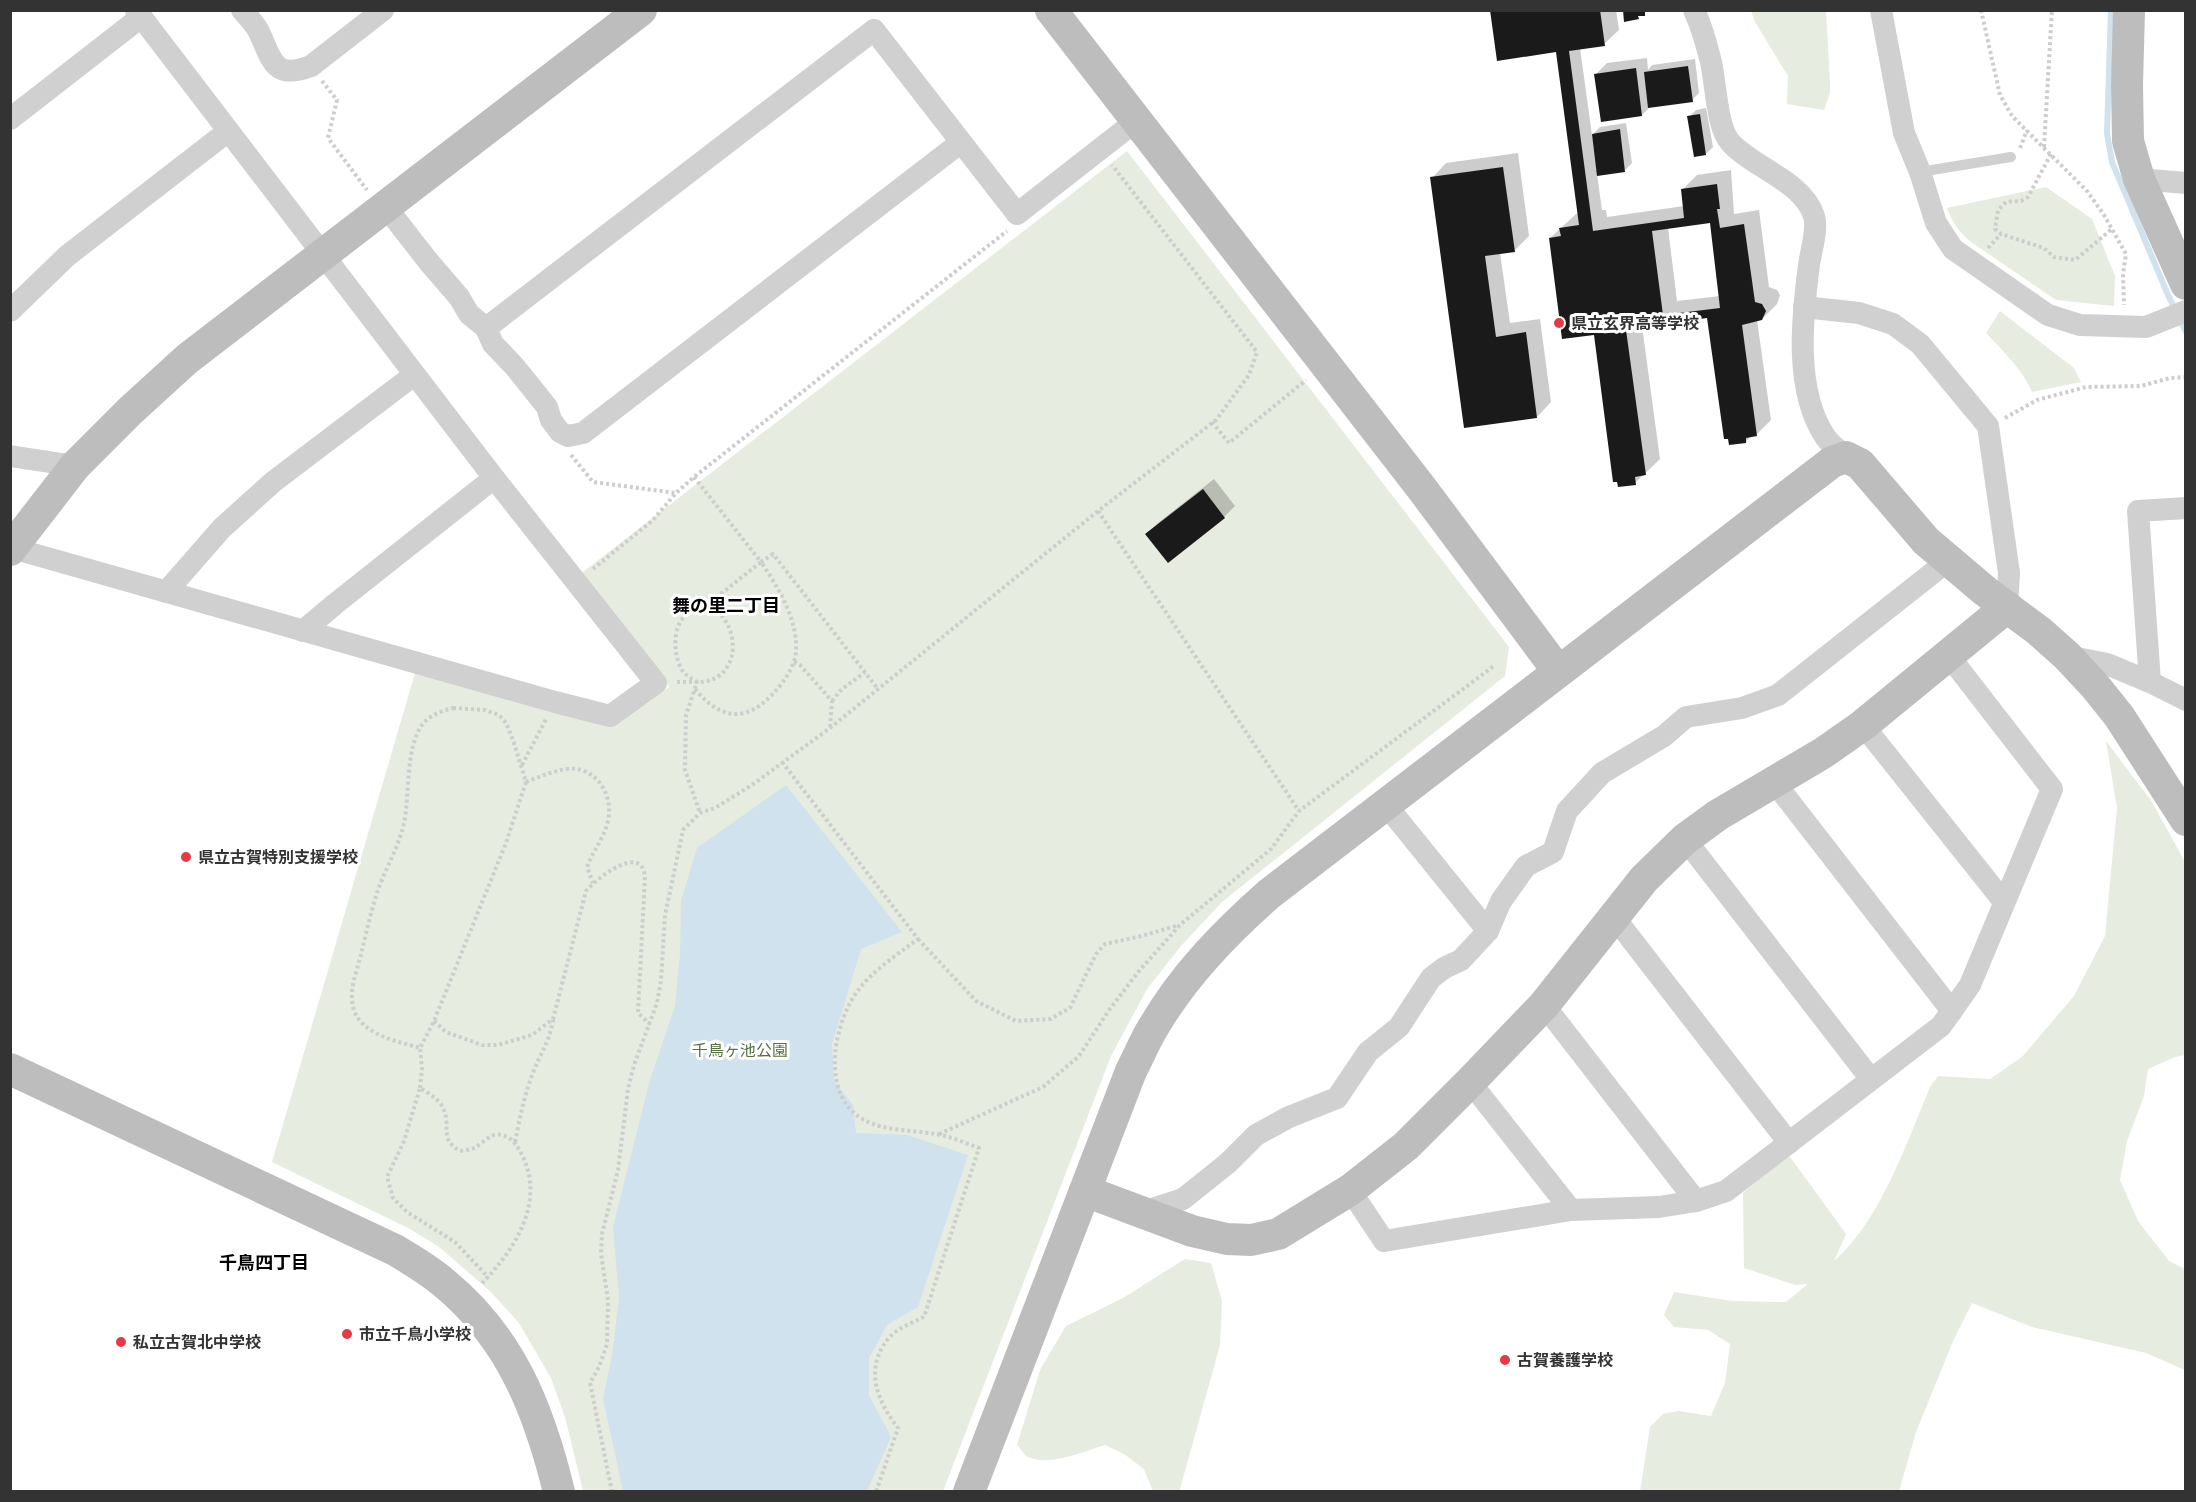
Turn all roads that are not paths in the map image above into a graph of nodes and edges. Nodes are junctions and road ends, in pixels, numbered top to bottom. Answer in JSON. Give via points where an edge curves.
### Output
{"nodes":[{"id":1,"x":242,"y":10,"type":"edge"},
{"id":2,"x":383,"y":10,"type":"edge"},
{"id":3,"x":641,"y":10,"type":"edge"},
{"id":4,"x":1050,"y":10,"type":"edge"},
{"id":5,"x":1881,"y":10,"type":"edge"},
{"id":6,"x":2129,"y":10,"type":"edge"},
{"id":7,"x":1696,"y":11,"type":"edge"},
{"id":8,"x":139,"y":14,"type":"edge"},
{"id":9,"x":10,"y":119,"type":"edge"},
{"id":10,"x":1136,"y":121,"type":"junction"},
{"id":11,"x":227,"y":132,"type":"junction"},
{"id":12,"x":960,"y":143,"type":"junction"},
{"id":13,"x":2011,"y":156,"type":"dead end"},
{"id":14,"x":1920,"y":172,"type":"junction"},
{"id":15,"x":2139,"y":179,"type":"junction"},
{"id":16,"x":2186,"y":183,"type":"edge"},
{"id":17,"x":386,"y":207,"type":"junction"},
{"id":18,"x":322,"y":255,"type":"junction"},
{"id":19,"x":2186,"y":285,"type":"edge"},
{"id":20,"x":1804,"y":307,"type":"junction"},
{"id":21,"x":10,"y":311,"type":"edge"},
{"id":22,"x":2186,"y":311,"type":"edge"},
{"id":23,"x":486,"y":328,"type":"junction"},
{"id":24,"x":414,"y":375,"type":"junction"},
{"id":25,"x":10,"y":456,"type":"edge"},
{"id":26,"x":1846,"y":457,"type":"junction"},
{"id":27,"x":75,"y":466,"type":"junction"},
{"id":28,"x":494,"y":478,"type":"junction"},
{"id":29,"x":2186,"y":508,"type":"edge"},
{"id":30,"x":11,"y":549,"type":"edge"},
{"id":31,"x":1949,"y":560,"type":"junction"},
{"id":32,"x":165,"y":592,"type":"junction"},
{"id":33,"x":2007,"y":607,"type":"junction"},
{"id":34,"x":303,"y":632,"type":"junction"},
{"id":35,"x":1948,"y":656,"type":"junction"},
{"id":36,"x":2067,"y":656,"type":"junction"},
{"id":37,"x":1558,"y":671,"type":"junction"},
{"id":38,"x":2150,"y":682,"type":"junction"},
{"id":39,"x":2186,"y":700,"type":"edge"},
{"id":40,"x":1863,"y":725,"type":"junction"},
{"id":41,"x":1776,"y":783,"type":"junction"},
{"id":42,"x":1386,"y":805,"type":"junction"},
{"id":43,"x":2186,"y":820,"type":"edge"},
{"id":44,"x":1685,"y":838,"type":"junction"},
{"id":45,"x":2004,"y":902,"type":"junction"},
{"id":46,"x":1614,"y":917,"type":"junction"},
{"id":47,"x":1488,"y":931,"type":"junction"},
{"id":48,"x":1544,"y":1005,"type":"junction"},
{"id":49,"x":1952,"y":1011,"type":"junction"},
{"id":50,"x":10,"y":1069,"type":"edge"},
{"id":51,"x":1870,"y":1078,"type":"junction"},
{"id":52,"x":1470,"y":1082,"type":"junction"},
{"id":53,"x":1789,"y":1143,"type":"junction"},
{"id":54,"x":1350,"y":1190,"type":"junction"},
{"id":55,"x":1085,"y":1191,"type":"junction"},
{"id":56,"x":1696,"y":1201,"type":"junction"},
{"id":57,"x":1571,"y":1210,"type":"junction"},
{"id":58,"x":1143,"y":1212,"type":"junction"},
{"id":59,"x":559,"y":1491,"type":"edge"},
{"id":60,"x":969,"y":1491,"type":"edge"}],
"edges":[{"from":1,"to":2,"type":"street","via":[[257,28],[276,65],[286,72],[311,66]]},
{"from":3,"to":17,"type":"street"},
{"from":4,"to":10,"type":"street"},
{"from":5,"to":14,"type":"street","via":[[1904,133]]},
{"from":6,"to":15,"type":"street","via":[[2128,141]]},
{"from":7,"to":20,"type":"street","via":[[1711,59],[1727,139],[1742,154],[1795,189],[1809,203],[1815,218]]},
{"from":8,"to":9,"type":"street"},
{"from":8,"to":11,"type":"street"},
{"from":10,"to":12,"type":"street","via":[[1017,214]]},
{"from":10,"to":37,"type":"street","via":[[1423,490]]},
{"from":11,"to":18,"type":"street"},
{"from":11,"to":21,"type":"street","via":[[67,256]]},
{"from":12,"to":23,"type":"street","via":[[583,433],[568,436],[560,432],[547,407],[493,344]]},
{"from":12,"to":23,"type":"street","via":[[874,30]]},
{"from":13,"to":14,"type":"lane"},
{"from":14,"to":22,"type":"street","via":[[1936,224],[1953,249],[2049,315],[2080,325],[2146,327]]},
{"from":15,"to":16,"type":"street"},
{"from":15,"to":19,"type":"street"},
{"from":17,"to":18,"type":"street"},
{"from":17,"to":23,"type":"street","via":[[469,314]]},
{"from":18,"to":24,"type":"street"},
{"from":18,"to":27,"type":"street","via":[[187,359]]},
{"from":20,"to":26,"type":"street","via":[[1805,385],[1812,412],[1827,439]]},
{"from":20,"to":33,"type":"street","via":[[1859,313],[1893,324],[1920,344],[1988,426],[2009,573]]},
{"from":24,"to":28,"type":"street"},
{"from":24,"to":32,"type":"street","via":[[273,482],[222,528]]},
{"from":25,"to":27,"type":"street"},
{"from":26,"to":31,"type":"street","via":[[1860,464],[1926,541]]},
{"from":26,"to":37,"type":"street","via":[[1832,462]]},
{"from":27,"to":30,"type":"street"},
{"from":28,"to":34,"type":"street"},
{"from":28,"to":34,"type":"street","via":[[656,683],[610,716]]},
{"from":29,"to":38,"type":"street","via":[[2138,511]]},
{"from":30,"to":32,"type":"street"},
{"from":31,"to":33,"type":"street"},
{"from":31,"to":47,"type":"street","via":[[1778,695],[1742,708],[1686,717],[1664,736],[1602,773],[1567,811],[1553,852],[1526,866],[1501,901]]},
{"from":32,"to":34,"type":"street"},
{"from":33,"to":35,"type":"street"},
{"from":33,"to":36,"type":"street"},
{"from":35,"to":40,"type":"street"},
{"from":35,"to":45,"type":"street","via":[[2052,789]]},
{"from":36,"to":38,"type":"street","via":[[2108,664]]},
{"from":36,"to":43,"type":"street","via":[[2119,716]]},
{"from":37,"to":42,"type":"street"},
{"from":38,"to":39,"type":"street"},
{"from":40,"to":41,"type":"street"},
{"from":40,"to":45,"type":"street"},
{"from":41,"to":44,"type":"street"},
{"from":41,"to":49,"type":"street"},
{"from":42,"to":47,"type":"street"},
{"from":42,"to":55,"type":"street","via":[[1262,901],[1232,927],[1188,976],[1154,1026],[1131,1071]]},
{"from":44,"to":46,"type":"street","via":[[1644,879]]},
{"from":44,"to":51,"type":"street"},
{"from":45,"to":49,"type":"street","via":[[1970,985]]},
{"from":46,"to":48,"type":"street"},
{"from":46,"to":53,"type":"street"},
{"from":47,"to":58,"type":"street","via":[[1461,960],[1431,978],[1399,1028],[1368,1052],[1337,1098],[1289,1116],[1256,1135],[1183,1199]]},
{"from":48,"to":52,"type":"street"},
{"from":48,"to":56,"type":"street"},
{"from":49,"to":51,"type":"street","via":[[1941,1026]]},
{"from":50,"to":59,"type":"street","via":[[395,1250],[444,1282],[481,1319],[519,1373]]},
{"from":51,"to":53,"type":"street"},
{"from":52,"to":54,"type":"street","via":[[1406,1146]]},
{"from":52,"to":57,"type":"street"},
{"from":53,"to":56,"type":"street","via":[[1726,1191]]},
{"from":54,"to":57,"type":"street","via":[[1384,1242]]},
{"from":54,"to":58,"type":"street","via":[[1278,1234],[1251,1240],[1192,1231]]},
{"from":55,"to":58,"type":"street"},
{"from":55,"to":60,"type":"street"},
{"from":56,"to":57,"type":"street","via":[[1659,1207]]}]}
